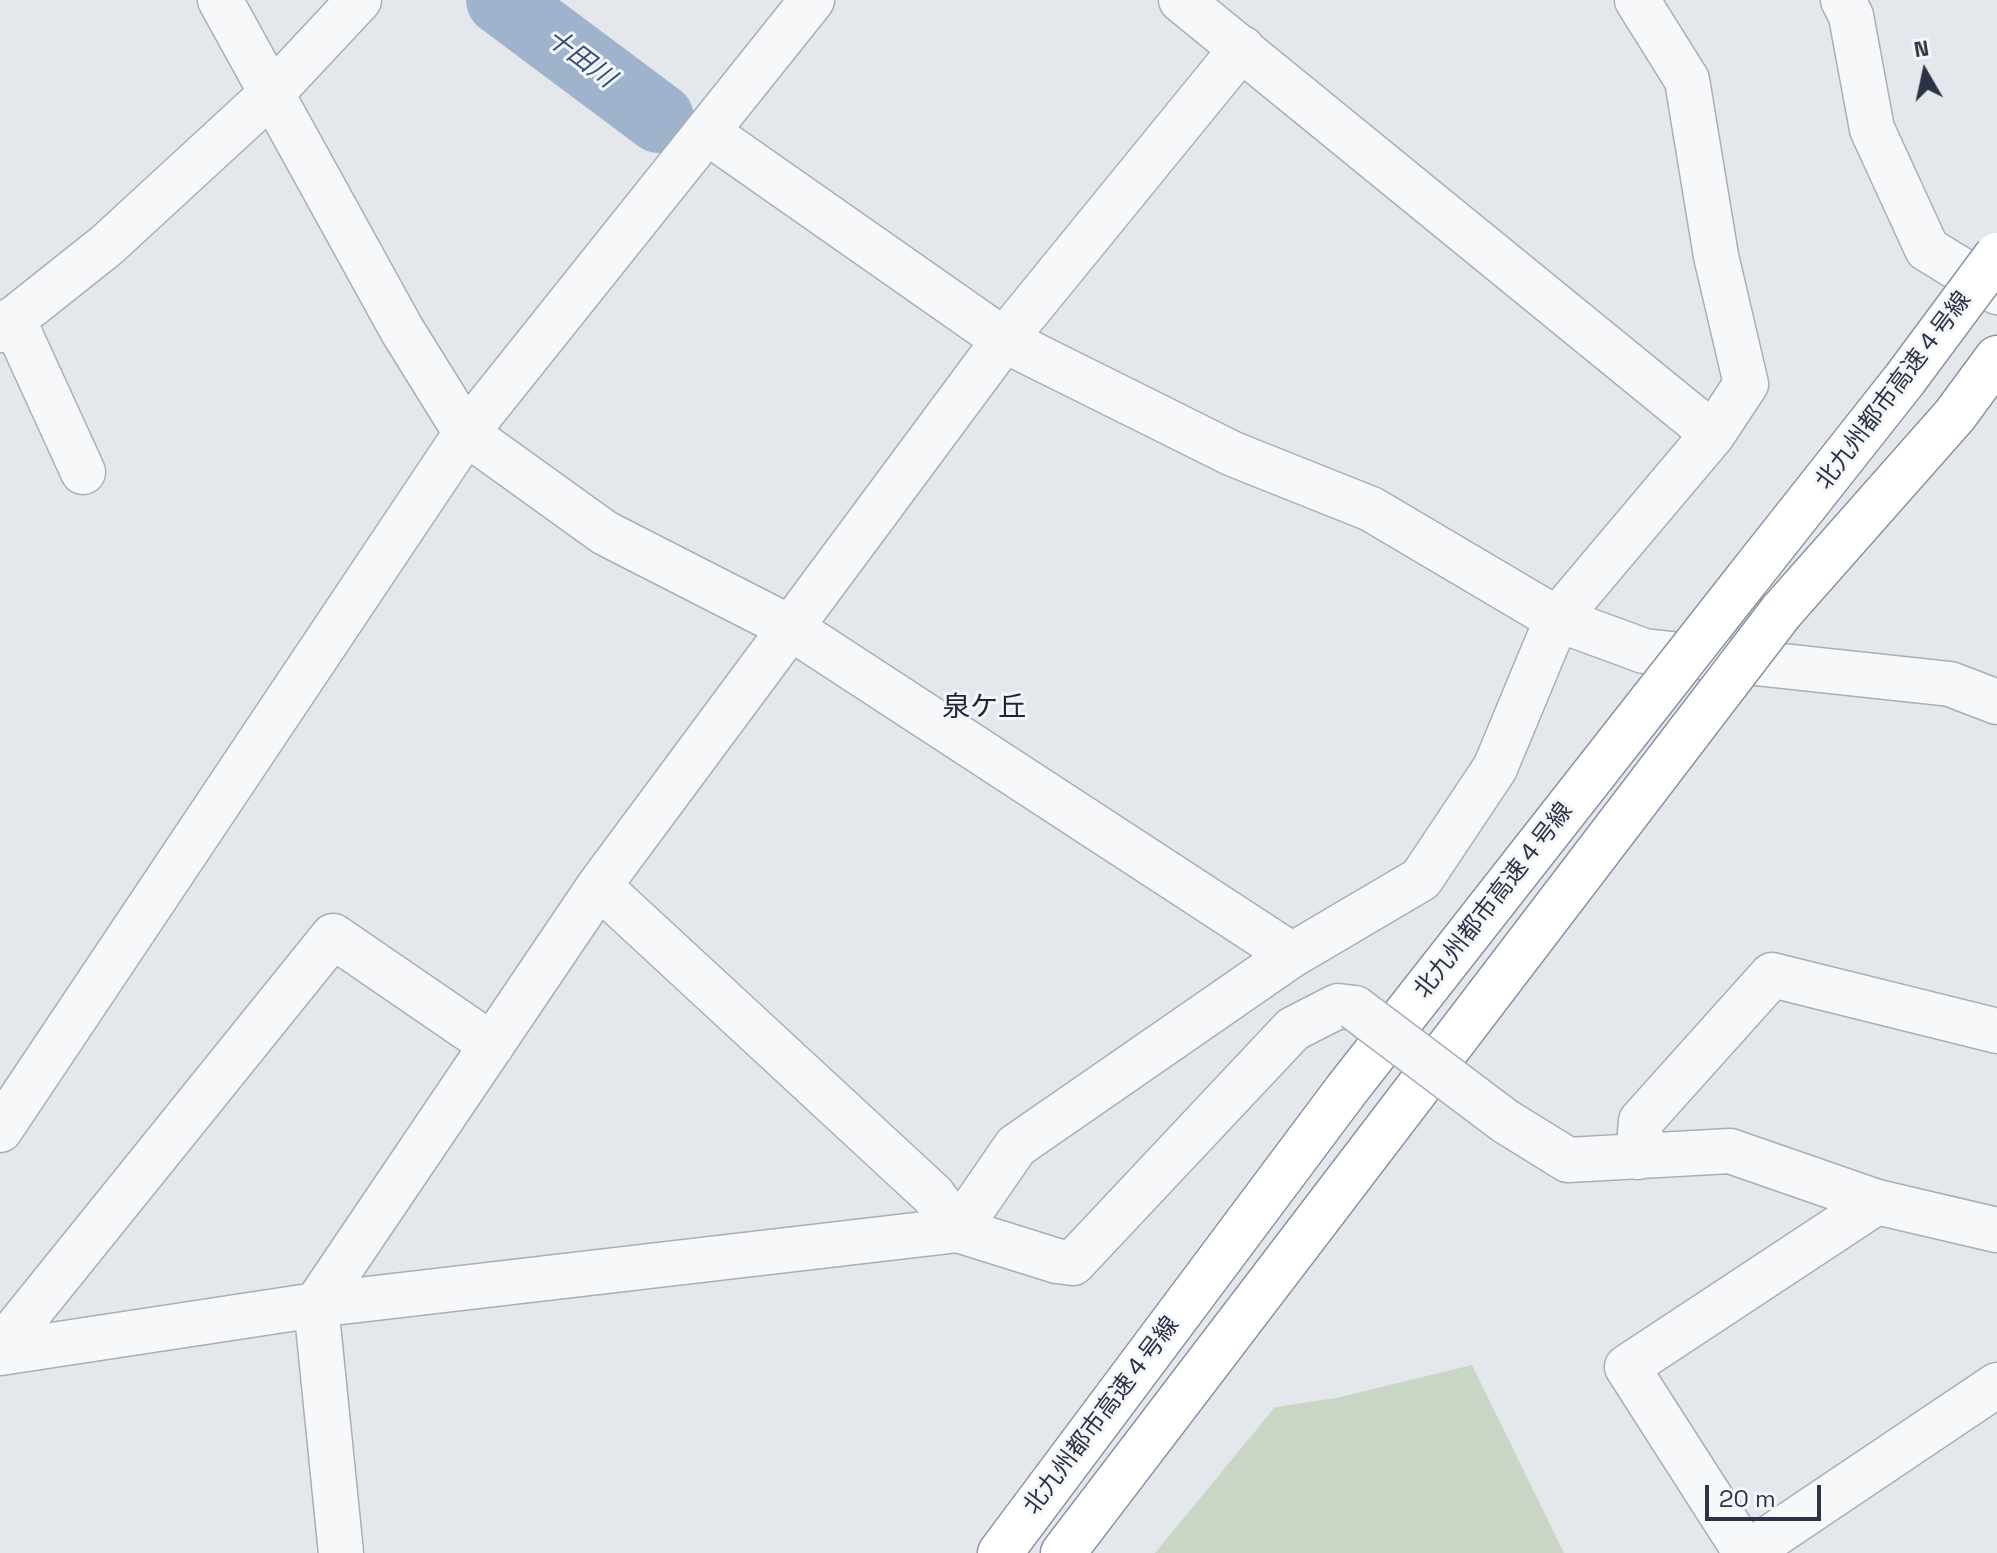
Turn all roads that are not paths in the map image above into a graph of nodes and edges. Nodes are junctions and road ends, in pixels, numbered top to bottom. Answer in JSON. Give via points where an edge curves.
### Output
{"nodes":[{"id":1,"x":220,"y":0,"type":"edge"},
{"id":2,"x":359,"y":0,"type":"edge"},
{"id":3,"x":812,"y":0,"type":"edge"},
{"id":4,"x":1181,"y":0,"type":"edge"},
{"id":5,"x":1637,"y":0,"type":"edge"},
{"id":6,"x":1843,"y":0,"type":"edge"},
{"id":7,"x":1242,"y":48,"type":"junction"},
{"id":8,"x":272,"y":93,"type":"junction"},
{"id":9,"x":707,"y":132,"type":"junction"},
{"id":10,"x":1997,"y":255,"type":"edge"},
{"id":11,"x":1997,"y":292,"type":"edge"},
{"id":12,"x":7,"y":324,"type":"edge"},
{"id":13,"x":1004,"y":340,"type":"junction"},
{"id":14,"x":1997,"y":358,"type":"edge"},
{"id":15,"x":466,"y":433,"type":"junction"},
{"id":16,"x":1713,"y":434,"type":"junction"},
{"id":17,"x":83,"y":472,"type":"dead end"},
{"id":18,"x":1557,"y":619,"type":"junction"},
{"id":19,"x":791,"y":628,"type":"junction"},
{"id":20,"x":1997,"y":702,"type":"edge"},
{"id":21,"x":599,"y":886,"type":"junction"},
{"id":22,"x":1292,"y":955,"type":"junction"},
{"id":23,"x":1997,"y":1031,"type":"edge"},
{"id":24,"x":492,"y":1045,"type":"junction"},
{"id":25,"x":0,"y":1130,"type":"edge"},
{"id":26,"x":1638,"y":1157,"type":"junction"},
{"id":27,"x":1877,"y":1202,"type":"junction"},
{"id":28,"x":958,"y":1230,"type":"junction"},
{"id":29,"x":1997,"y":1230,"type":"edge"},
{"id":30,"x":316,"y":1305,"type":"junction"},
{"id":31,"x":0,"y":1351,"type":"edge"},
{"id":32,"x":1997,"y":1385,"type":"edge"},
{"id":33,"x":341,"y":1553,"type":"edge"},
{"id":34,"x":1000,"y":1553,"type":"edge"},
{"id":35,"x":1063,"y":1553,"type":"edge"},
{"id":36,"x":1746,"y":1553,"type":"edge"}],
"edges":[{"from":1,"to":8,"type":"street"},
{"from":2,"to":8,"type":"street"},
{"from":3,"to":9,"type":"street"},
{"from":4,"to":7,"type":"street"},
{"from":5,"to":16,"type":"street","via":[[1687,80],[1716,256],[1746,384]]},
{"from":6,"to":11,"type":"street","via":[[1851,16],[1872,129],[1927,249]]},
{"from":7,"to":13,"type":"street"},
{"from":7,"to":16,"type":"street"},
{"from":8,"to":12,"type":"street","via":[[107,245]]},
{"from":8,"to":15,"type":"street","via":[[402,330]]},
{"from":9,"to":13,"type":"street"},
{"from":9,"to":15,"type":"street"},
{"from":10,"to":34,"type":"highway","name":"北九州都市高速４号線","bridge":true,"via":[[1347,1089]]},
{"from":12,"to":17,"type":"street"},
{"from":13,"to":18,"type":"street","via":[[1233,454],[1371,509]]},
{"from":13,"to":19,"type":"street"},
{"from":14,"to":35,"type":"highway","bridge":true,"via":[[1955,415],[1781,612]]},
{"from":15,"to":19,"type":"street","via":[[605,533]]},
{"from":15,"to":25,"type":"street"},
{"from":16,"to":18,"type":"street"},
{"from":18,"to":20,"type":"street","via":[[1644,651],[1950,684]]},
{"from":18,"to":22,"type":"street","via":[[1495,768],[1421,879]]},
{"from":19,"to":21,"type":"street"},
{"from":19,"to":22,"type":"street"},
{"from":21,"to":24,"type":"street"},
{"from":21,"to":28,"type":"street","via":[[933,1195]]},
{"from":22,"to":28,"type":"street","via":[[1016,1146]]},
{"from":23,"to":26,"type":"street","via":[[1772,975],[1641,1121]]},
{"from":24,"to":30,"type":"street"},
{"from":24,"to":31,"type":"street","via":[[333,936]]},
{"from":26,"to":27,"type":"street","via":[[1730,1151]]},
{"from":26,"to":28,"type":"street","bridge":true,"via":[[1568,1160],[1505,1121],[1355,1008],[1338,1006],[1293,1029],[1073,1263]]},
{"from":27,"to":29,"type":"street"},
{"from":27,"to":36,"type":"street","via":[[1627,1367]]},
{"from":28,"to":30,"type":"street"},
{"from":30,"to":31,"type":"street"},
{"from":30,"to":33,"type":"street"},
{"from":32,"to":36,"type":"street"}]}
